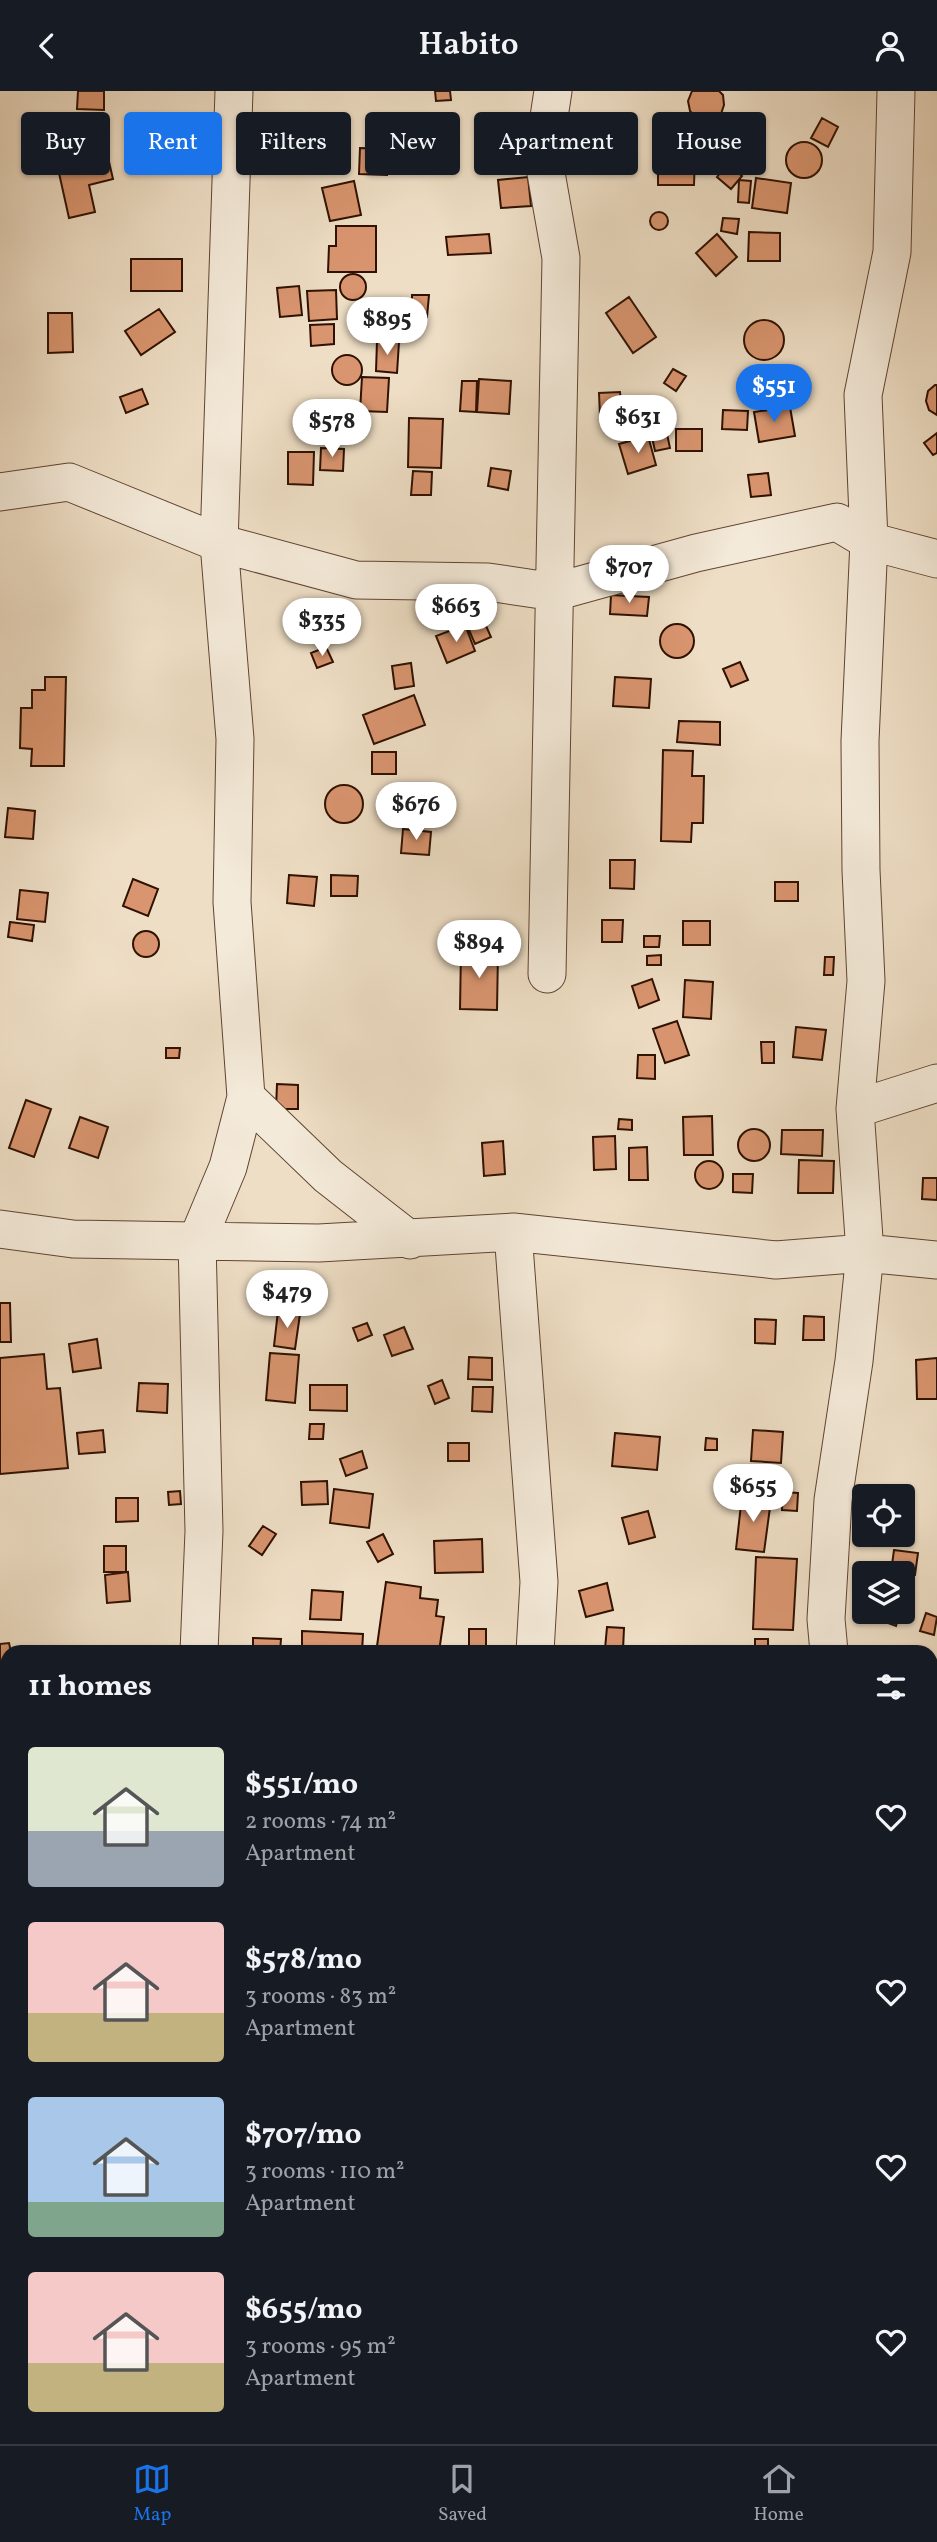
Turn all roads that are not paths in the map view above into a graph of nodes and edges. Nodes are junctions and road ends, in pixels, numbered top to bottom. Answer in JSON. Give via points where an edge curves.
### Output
{"nodes":[{"id":1,"x":234,"y":91,"type":"edge"},
{"id":2,"x":553,"y":91,"type":"edge"},
{"id":3,"x":895,"y":91,"type":"edge"},
{"id":4,"x":0,"y":492,"type":"edge"},
{"id":5,"x":869,"y":541,"type":"junction"},
{"id":6,"x":219,"y":544,"type":"junction"},
{"id":7,"x":937,"y":559,"type":"edge"},
{"id":8,"x":555,"y":593,"type":"junction"},
{"id":9,"x":547,"y":974,"type":"dead end"},
{"id":10,"x":937,"y":1083,"type":"edge"},
{"id":11,"x":246,"y":1097,"type":"junction"},
{"id":12,"x":855,"y":1109,"type":"junction"},
{"id":13,"x":0,"y":1229,"type":"edge"},
{"id":14,"x":513,"y":1233,"type":"junction"},
{"id":15,"x":410,"y":1240,"type":"junction"},
{"id":16,"x":197,"y":1241,"type":"junction"},
{"id":17,"x":865,"y":1253,"type":"junction"},
{"id":18,"x":937,"y":1260,"type":"edge"},
{"id":19,"x":199,"y":1645,"type":"edge"},
{"id":20,"x":535,"y":1645,"type":"edge"},
{"id":21,"x":828,"y":1645,"type":"edge"}],
"edges":[{"from":1,"to":6,"type":"street"},
{"from":2,"to":8,"type":"street","via":[[544,156],[561,258]]},
{"from":3,"to":5,"type":"street","via":[[892,252],[863,395]]},
{"from":4,"to":6,"type":"street","via":[[69,482]]},
{"from":5,"to":7,"type":"street"},
{"from":5,"to":8,"type":"street","via":[[837,522],[696,553]]},
{"from":5,"to":12,"type":"street","via":[[860,741],[866,981]]},
{"from":6,"to":8,"type":"street","via":[[356,580],[488,582]]},
{"from":6,"to":11,"type":"street","via":[[235,739],[232,902]]},
{"from":8,"to":9,"type":"street"},
{"from":10,"to":12,"type":"street"},
{"from":11,"to":15,"type":"street","via":[[328,1176]]},
{"from":11,"to":16,"type":"street","via":[[228,1167]]},
{"from":12,"to":17,"type":"street"},
{"from":13,"to":16,"type":"street","via":[[73,1239]]},
{"from":14,"to":15,"type":"street"},
{"from":14,"to":17,"type":"street","via":[[776,1260]]},
{"from":14,"to":20,"type":"street","via":[[539,1582]]},
{"from":15,"to":16,"type":"street"},
{"from":16,"to":19,"type":"street","via":[[204,1531]]},
{"from":17,"to":18,"type":"street"},
{"from":17,"to":21,"type":"street","via":[[833,1500]]}]}
